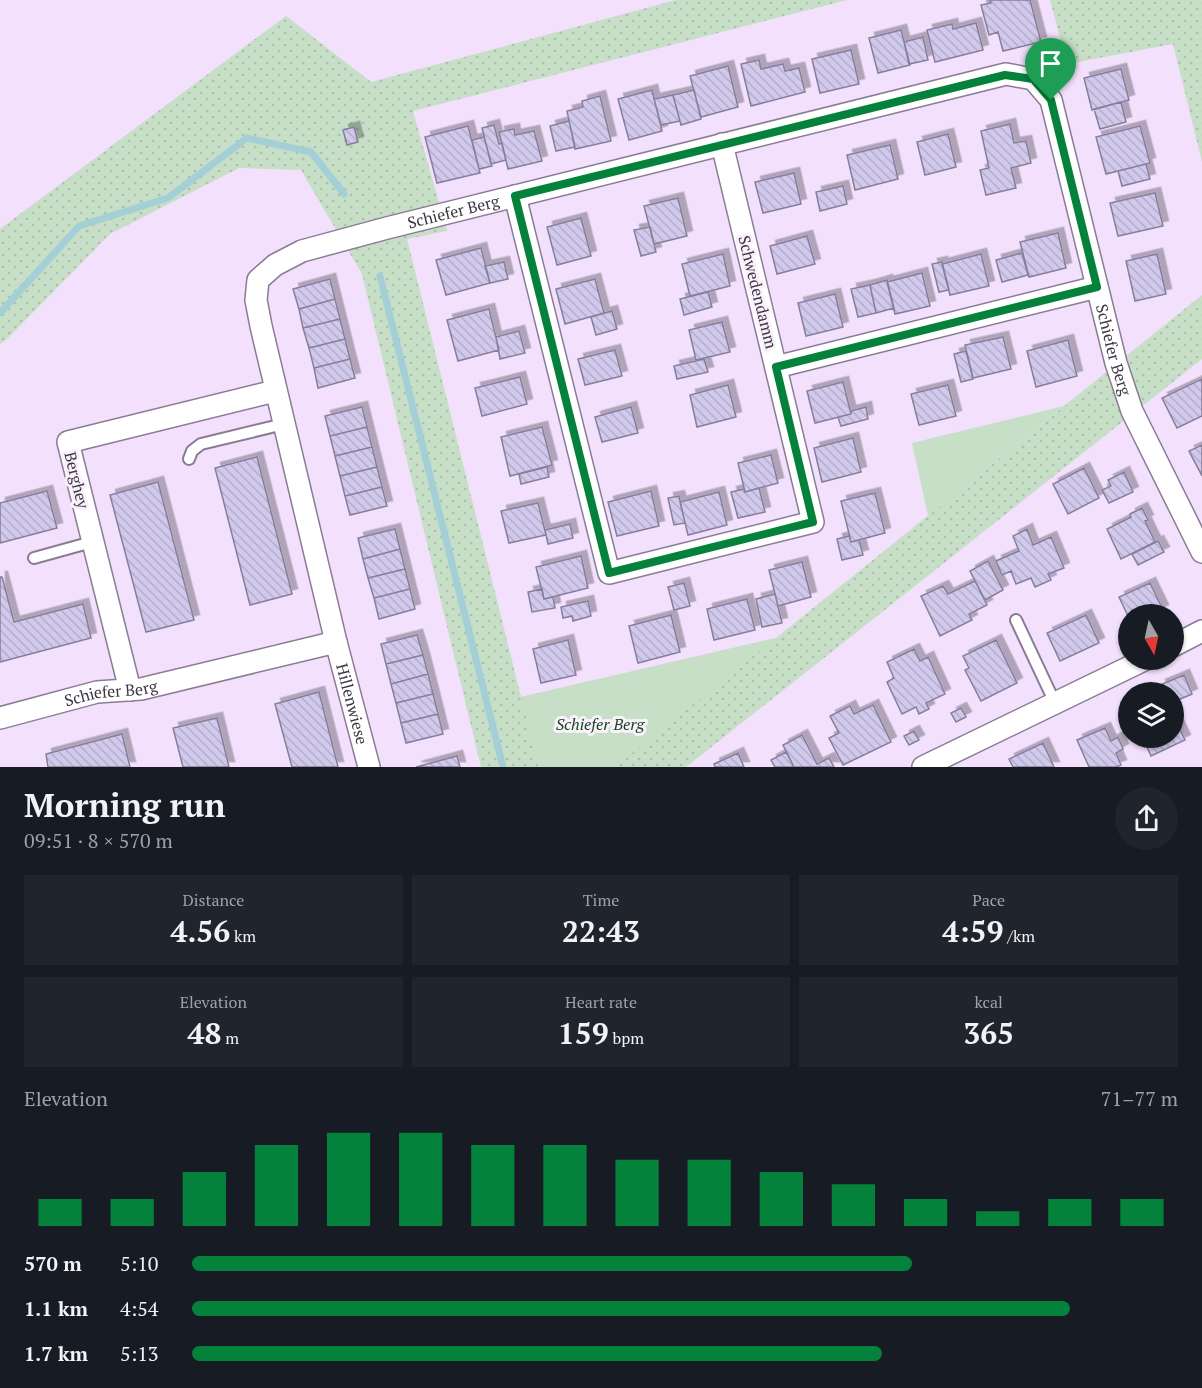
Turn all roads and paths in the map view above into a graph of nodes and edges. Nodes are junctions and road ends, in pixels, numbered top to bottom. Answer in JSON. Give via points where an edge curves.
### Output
{"nodes":[{"id":1,"x":722,"y":144,"type":"junction"},
{"id":2,"x":515,"y":196,"type":"junction"},
{"id":3,"x":1097,"y":287,"type":"junction"},
{"id":4,"x":776,"y":367,"type":"junction"},
{"id":5,"x":275,"y":391,"type":"junction"},
{"id":6,"x":285,"y":424,"type":"junction"},
{"id":7,"x":189,"y":459,"type":"dead end"},
{"id":8,"x":92,"y":542,"type":"junction"},
{"id":9,"x":1202,"y":552,"type":"edge"},
{"id":10,"x":34,"y":558,"type":"dead end"},
{"id":11,"x":1016,"y":620,"type":"dead end"},
{"id":12,"x":1202,"y":632,"type":"edge"},
{"id":13,"x":1184,"y":641,"type":"edge"},
{"id":14,"x":336,"y":642,"type":"junction"},
{"id":15,"x":1123,"y":670,"type":"edge"},
{"id":16,"x":130,"y":690,"type":"junction"},
{"id":17,"x":1055,"y":703,"type":"junction"},
{"id":18,"x":0,"y":718,"type":"edge"},
{"id":19,"x":369,"y":767,"type":"edge"},
{"id":20,"x":923,"y":767,"type":"edge"}],
"edges":[{"from":1,"to":2,"type":"street","name":"Schiefer Berg"},
{"from":1,"to":3,"type":"street","name":"Schiefer Berg","via":[[1005,75],[1033,79],[1051,100]]},
{"from":1,"to":4,"type":"street","name":"Schwedendamm"},
{"from":2,"to":4,"type":"street","name":"Schwedendamm","via":[[609,573],[813,522]]},
{"from":2,"to":5,"type":"street","name":"Schiefer Berg","via":[[302,251],[274,265],[258,280],[256,300]]},
{"from":3,"to":4,"type":"street"},
{"from":3,"to":9,"type":"street","name":"Schiefer Berg","via":[[1132,411]]},
{"from":5,"to":6,"type":"street","name":"Schiefer Berg"},
{"from":5,"to":8,"type":"street","name":"Berghey","via":[[68,442]]},
{"from":6,"to":7,"type":"lane","via":[[201,444],[192,450]]},
{"from":6,"to":14,"type":"street","name":"Schiefer Berg"},
{"from":8,"to":10,"type":"lane"},
{"from":8,"to":16,"type":"street","name":"Berghey"},
{"from":11,"to":17,"type":"lane"},
{"from":12,"to":13,"type":"street"},
{"from":14,"to":16,"type":"street","name":"Schiefer Berg"},
{"from":14,"to":19,"type":"street","name":"Hillenwiese"},
{"from":15,"to":17,"type":"street"},
{"from":16,"to":18,"type":"street","name":"Schiefer Berg","via":[[98,692]]},
{"from":17,"to":20,"type":"street"}]}
